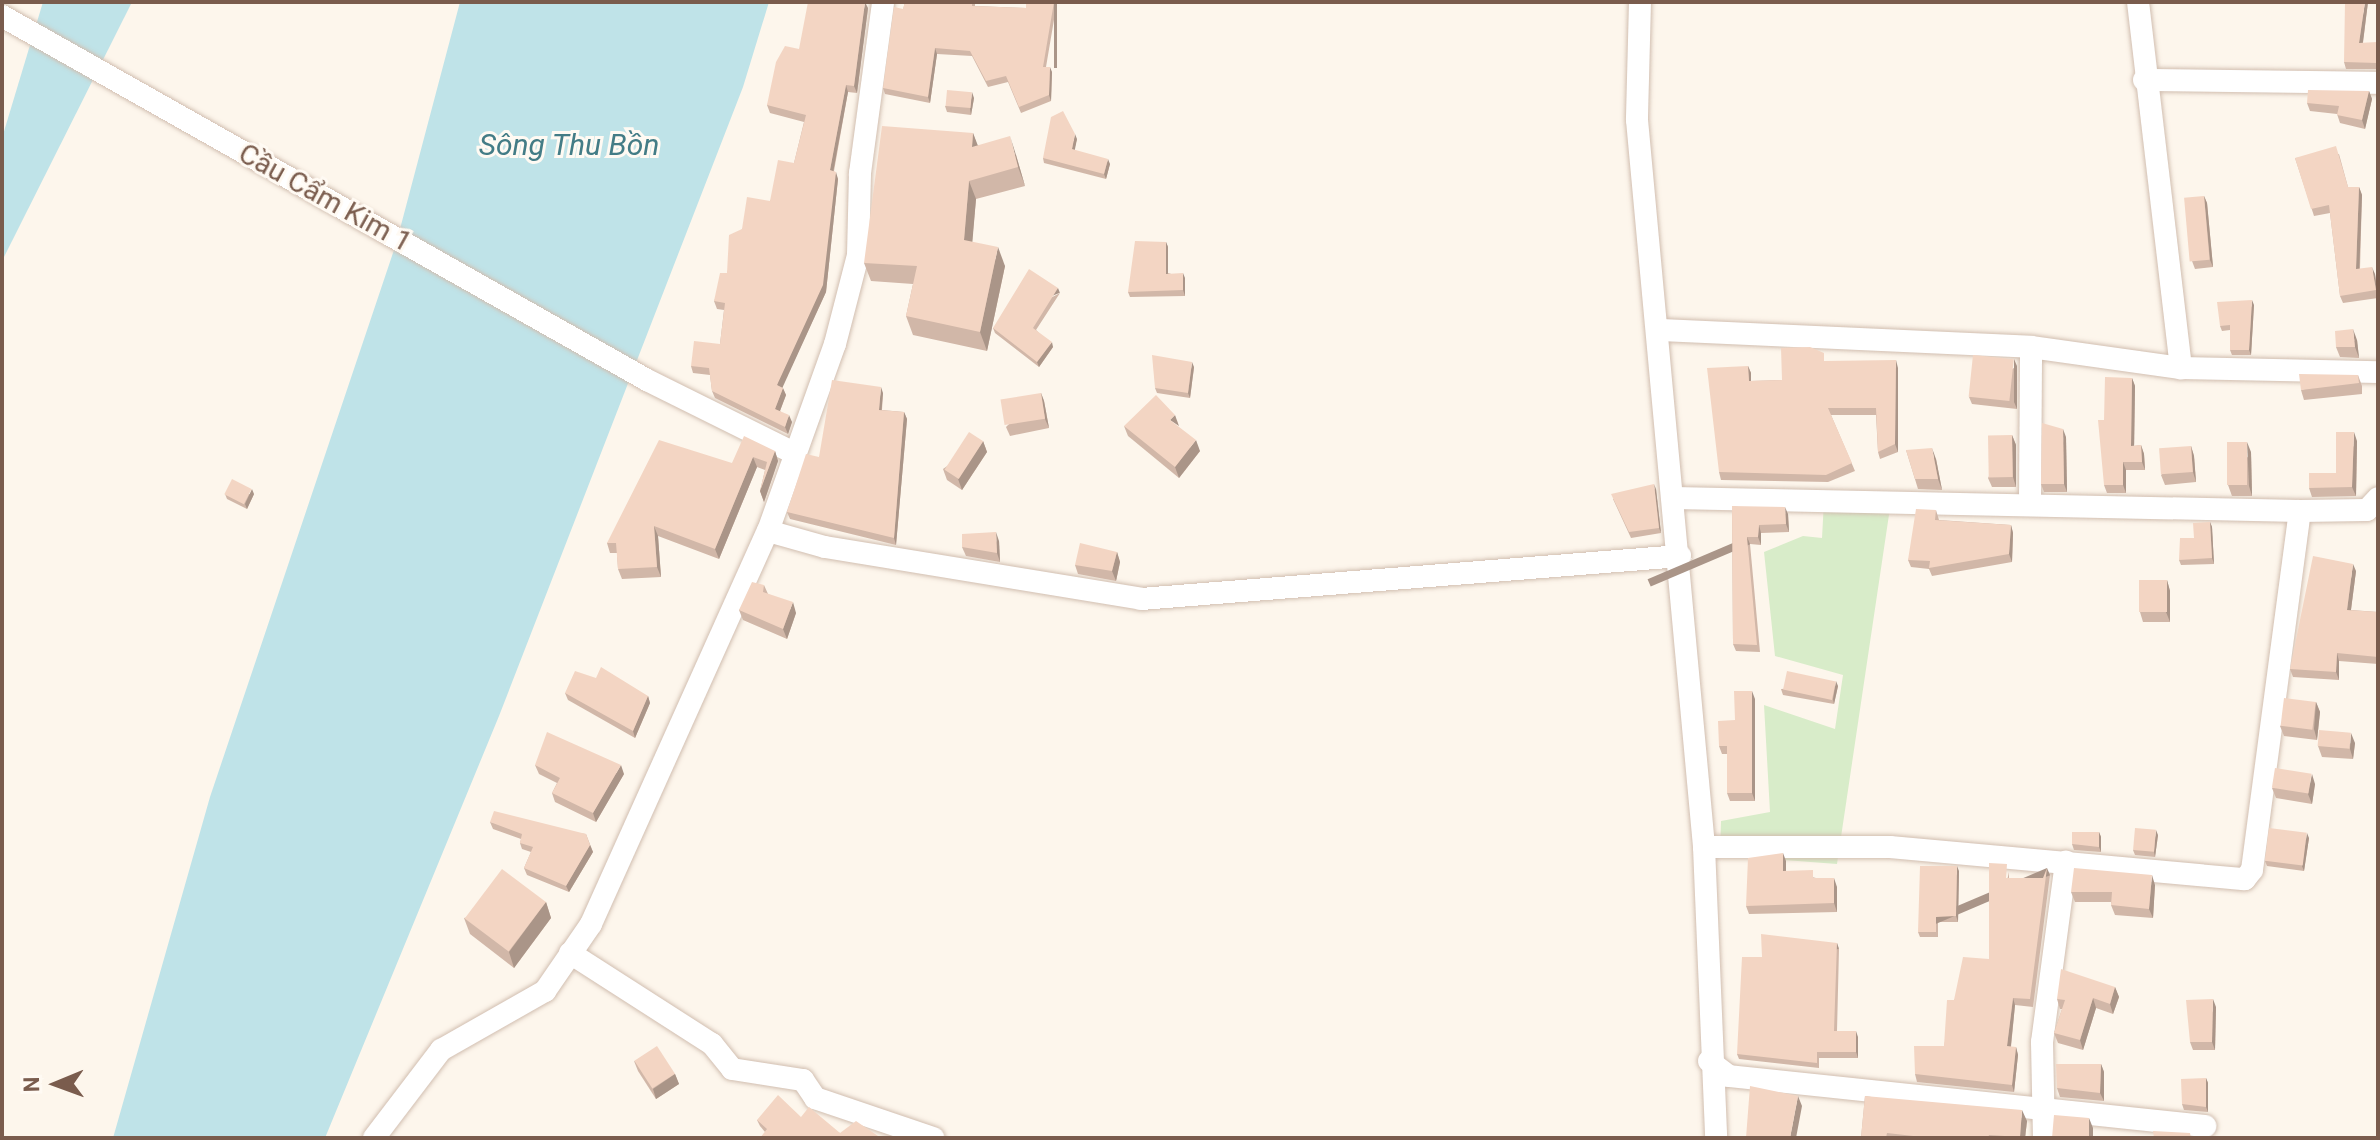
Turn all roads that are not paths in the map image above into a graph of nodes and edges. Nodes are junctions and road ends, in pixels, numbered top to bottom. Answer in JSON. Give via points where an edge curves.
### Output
{"nodes":[{"id":1,"x":883,"y":2,"type":"edge"},
{"id":2,"x":1640,"y":2,"type":"edge"},
{"id":3,"x":2138,"y":2,"type":"edge"},
{"id":4,"x":2,"y":16,"type":"edge"},
{"id":5,"x":2144,"y":80,"type":"junction"},
{"id":6,"x":2378,"y":83,"type":"edge"},
{"id":7,"x":1661,"y":330,"type":"junction"},
{"id":8,"x":2031,"y":347,"type":"junction"},
{"id":9,"x":2181,"y":368,"type":"junction"},
{"id":10,"x":2378,"y":372,"type":"edge"},
{"id":11,"x":794,"y":453,"type":"junction"},
{"id":12,"x":1674,"y":498,"type":"junction"},
{"id":13,"x":2378,"y":498,"type":"edge"},
{"id":14,"x":2030,"y":503,"type":"junction"},
{"id":15,"x":2300,"y":511,"type":"junction"},
{"id":16,"x":768,"y":531,"type":"junction"},
{"id":17,"x":1680,"y":556,"type":"junction"},
{"id":18,"x":1704,"y":847,"type":"junction"},
{"id":19,"x":2066,"y":862,"type":"junction"},
{"id":20,"x":570,"y":953,"type":"junction"},
{"id":21,"x":1709,"y":1061,"type":"junction"},
{"id":22,"x":2043,"y":1108,"type":"junction"},
{"id":23,"x":2205,"y":1126,"type":"dead end"},
{"id":24,"x":374,"y":1138,"type":"edge"},
{"id":25,"x":933,"y":1138,"type":"edge"},
{"id":26,"x":1716,"y":1138,"type":"edge"},
{"id":27,"x":2044,"y":1138,"type":"edge"}],
"edges":[{"from":1,"to":11,"type":"street","via":[[860,173],[858,255],[835,344]]},
{"from":2,"to":7,"type":"street","via":[[1637,120]]},
{"from":3,"to":5,"type":"street"},
{"from":4,"to":11,"type":"street","name":"Cầu Cẩm Kim 1","via":[[647,380]]},
{"from":5,"to":6,"type":"street"},
{"from":5,"to":9,"type":"street"},
{"from":7,"to":8,"type":"street"},
{"from":7,"to":12,"type":"street"},
{"from":8,"to":9,"type":"street"},
{"from":8,"to":14,"type":"street"},
{"from":9,"to":10,"type":"street"},
{"from":11,"to":16,"type":"street"},
{"from":12,"to":14,"type":"street"},
{"from":12,"to":17,"type":"street"},
{"from":13,"to":15,"type":"street","via":[[2367,510]]},
{"from":14,"to":15,"type":"street"},
{"from":15,"to":19,"type":"street","via":[[2251,874],[2231,881]]},
{"from":16,"to":17,"type":"street","via":[[825,547],[1141,599]]},
{"from":16,"to":20,"type":"street","via":[[591,924]]},
{"from":17,"to":18,"type":"street"},
{"from":18,"to":19,"type":"street","via":[[1890,847]]},
{"from":18,"to":21,"type":"street"},
{"from":19,"to":22,"type":"street","via":[[2042,1042]]},
{"from":20,"to":24,"type":"street","via":[[545,991],[441,1050]]},
{"from":20,"to":25,"type":"street","via":[[712,1044],[732,1069],[803,1080],[815,1098]]},
{"from":21,"to":22,"type":"street","via":[[1729,1076]]},
{"from":21,"to":26,"type":"street"},
{"from":22,"to":23,"type":"street"},
{"from":22,"to":27,"type":"street"}]}
